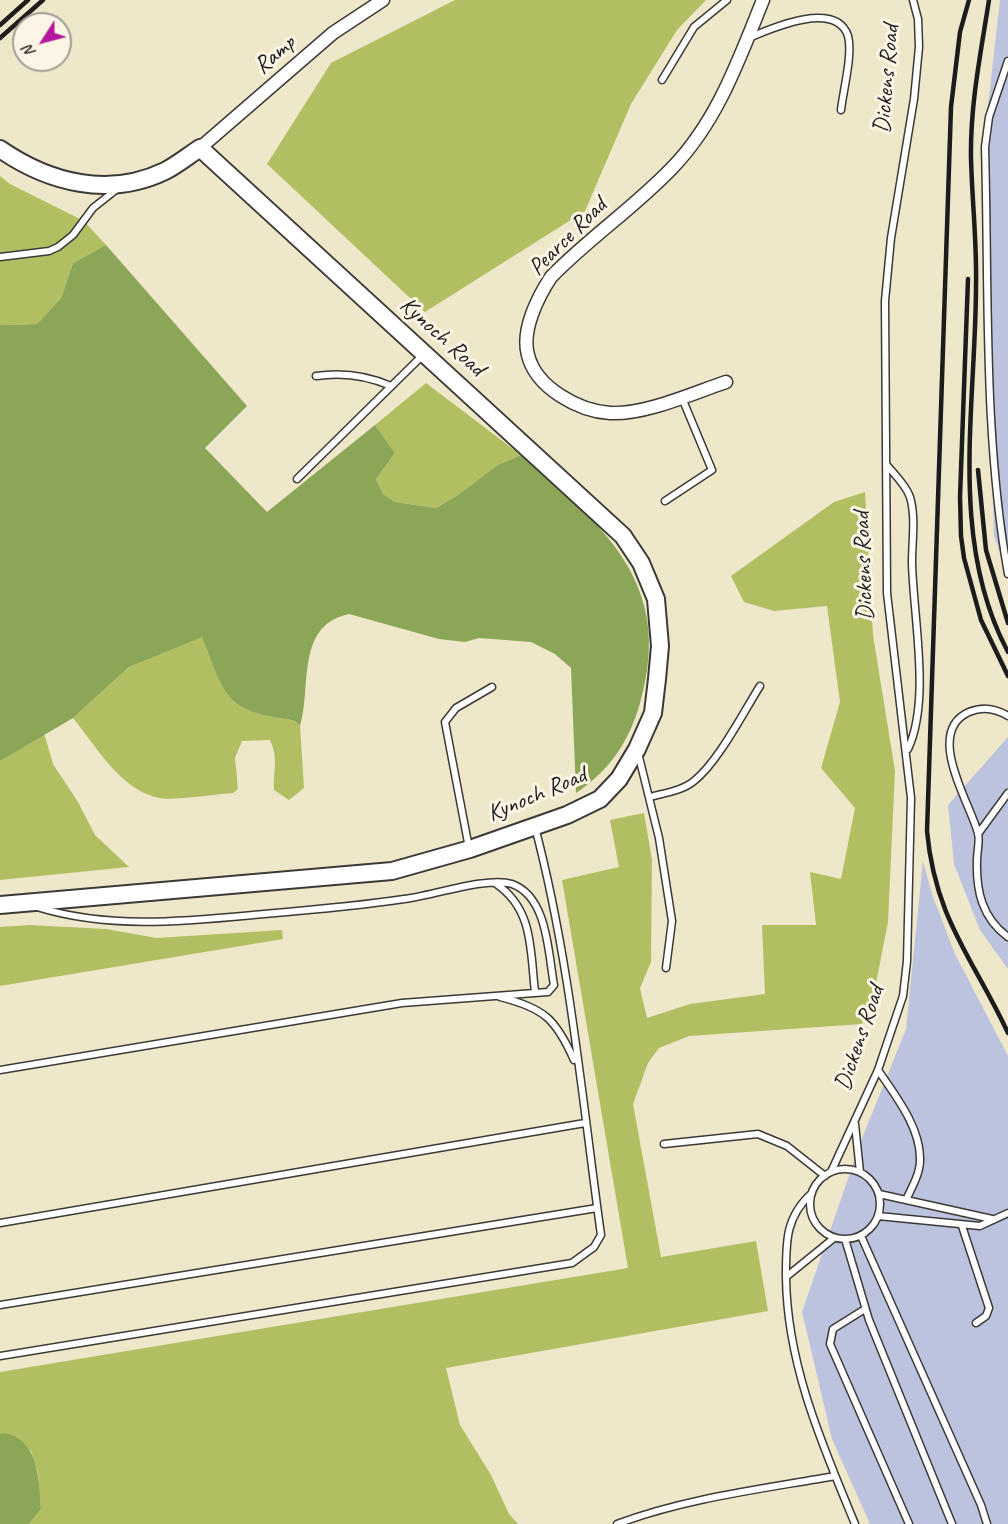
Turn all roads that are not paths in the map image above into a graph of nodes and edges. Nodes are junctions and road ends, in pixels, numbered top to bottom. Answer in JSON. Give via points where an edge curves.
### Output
{"nodes":[{"id":1,"x":383,"y":0,"type":"edge"},
{"id":2,"x":727,"y":0,"type":"edge"},
{"id":3,"x":763,"y":0,"type":"edge"},
{"id":4,"x":913,"y":0,"type":"edge"},
{"id":5,"x":747,"y":38,"type":"junction"},
{"id":6,"x":1008,"y":61,"type":"edge"},
{"id":7,"x":662,"y":80,"type":"dead end"},
{"id":8,"x":841,"y":110,"type":"dead end"},
{"id":9,"x":200,"y":148,"type":"junction"},
{"id":10,"x":0,"y":149,"type":"edge"},
{"id":11,"x":124,"y":183,"type":"junction"},
{"id":12,"x":0,"y":257,"type":"edge"},
{"id":13,"x":425,"y":354,"type":"junction"},
{"id":14,"x":316,"y":376,"type":"dead end"},
{"id":15,"x":726,"y":382,"type":"dead end"},
{"id":16,"x":391,"y":386,"type":"junction"},
{"id":17,"x":681,"y":396,"type":"junction"},
{"id":18,"x":885,"y":464,"type":"junction"},
{"id":19,"x":297,"y":479,"type":"dead end"},
{"id":20,"x":665,"y":501,"type":"dead end"},
{"id":21,"x":1008,"y":574,"type":"edge"},
{"id":22,"x":760,"y":686,"type":"dead end"},
{"id":23,"x":492,"y":687,"type":"dead end"},
{"id":24,"x":1008,"y":716,"type":"edge"},
{"id":25,"x":638,"y":749,"type":"junction"},
{"id":26,"x":908,"y":751,"type":"junction"},
{"id":27,"x":1008,"y":793,"type":"edge"},
{"id":28,"x":650,"y":797,"type":"junction"},
{"id":29,"x":535,"y":825,"type":"junction"},
{"id":30,"x":978,"y":834,"type":"junction"},
{"id":31,"x":470,"y":849,"type":"junction"},
{"id":32,"x":492,"y":881,"type":"junction"},
{"id":33,"x":22,"y":903,"type":"junction"},
{"id":34,"x":0,"y":905,"type":"edge"},
{"id":35,"x":1008,"y":937,"type":"edge"},
{"id":36,"x":666,"y":968,"type":"dead end"},
{"id":37,"x":535,"y":992,"type":"junction"},
{"id":38,"x":494,"y":995,"type":"junction"},
{"id":39,"x":578,"y":1069,"type":"junction"},
{"id":40,"x":0,"y":1070,"type":"edge"},
{"id":41,"x":878,"y":1070,"type":"junction"},
{"id":42,"x":585,"y":1123,"type":"junction"},
{"id":43,"x":855,"y":1124,"type":"junction"},
{"id":44,"x":664,"y":1144,"type":"dead end"},
{"id":45,"x":831,"y":1172,"type":"junction"},
{"id":46,"x":860,"y":1172,"type":"junction"},
{"id":47,"x":825,"y":1176,"type":"junction"},
{"id":48,"x":812,"y":1193,"type":"junction"},
{"id":49,"x":879,"y":1194,"type":"junction"},
{"id":50,"x":906,"y":1200,"type":"junction"},
{"id":51,"x":597,"y":1208,"type":"junction"},
{"id":52,"x":1008,"y":1213,"type":"edge"},
{"id":53,"x":878,"y":1216,"type":"junction"},
{"id":54,"x":992,"y":1220,"type":"junction"},
{"id":55,"x":0,"y":1223,"type":"edge"},
{"id":56,"x":962,"y":1226,"type":"junction"},
{"id":57,"x":861,"y":1236,"type":"junction"},
{"id":58,"x":834,"y":1238,"type":"junction"},
{"id":59,"x":845,"y":1239,"type":"junction"},
{"id":60,"x":786,"y":1277,"type":"junction"},
{"id":61,"x":0,"y":1305,"type":"edge"},
{"id":62,"x":865,"y":1309,"type":"junction"},
{"id":63,"x":976,"y":1323,"type":"dead end"},
{"id":64,"x":0,"y":1356,"type":"edge"},
{"id":65,"x":835,"y":1476,"type":"junction"},
{"id":66,"x":617,"y":1524,"type":"edge"},
{"id":67,"x":855,"y":1524,"type":"edge"},
{"id":68,"x":909,"y":1524,"type":"edge"},
{"id":69,"x":952,"y":1524,"type":"edge"},
{"id":70,"x":987,"y":1524,"type":"edge"}],
"edges":[{"from":1,"to":9,"type":"street","name":"Ramp","via":[[333,33]]},
{"from":2,"to":7,"type":"lane","via":[[694,27]]},
{"from":3,"to":5,"type":"street","name":"Pearce Road"},
{"from":4,"to":18,"type":"lane","name":"Dickens Road","via":[[919,47],[885,301]]},
{"from":5,"to":8,"type":"lane","via":[[806,18],[833,21],[841,27],[848,35],[849,49]]},
{"from":5,"to":17,"type":"street","name":"Pearce Road","via":[[719,104],[696,139],[672,168],[551,277],[539,295],[527,336],[527,355],[551,390],[591,410],[630,411]]},
{"from":6,"to":21,"type":"lane","via":[[989,117],[985,147],[992,441]]},
{"from":9,"to":11,"type":"street","via":[[164,171]]},
{"from":9,"to":13,"type":"street","name":"Kynoch Road"},
{"from":10,"to":11,"type":"street","via":[[37,172],[82,185]]},
{"from":11,"to":12,"type":"lane","via":[[93,208],[73,235],[58,247]]},
{"from":13,"to":16,"type":"lane"},
{"from":13,"to":25,"type":"street","name":"Kynoch Road","via":[[601,513],[641,563],[656,598],[660,646],[653,713]]},
{"from":14,"to":16,"type":"lane","via":[[348,374]]},
{"from":15,"to":17,"type":"street","name":"Pearce Road"},
{"from":16,"to":19,"type":"lane"},
{"from":17,"to":20,"type":"lane","via":[[712,470]]},
{"from":18,"to":26,"type":"lane","name":"Dickens Road","via":[[887,593],[895,676]]},
{"from":18,"to":26,"type":"lane","via":[[910,494],[913,507],[919,696],[916,733]]},
{"from":22,"to":28,"type":"lane","via":[[729,736],[694,781]]},
{"from":23,"to":31,"type":"lane","via":[[456,708],[445,722]]},
{"from":24,"to":30,"type":"lane","via":[[985,708],[968,713],[956,722],[949,741],[962,795]]},
{"from":25,"to":28,"type":"lane"},
{"from":25,"to":29,"type":"street","name":"Kynoch Road","via":[[619,779],[600,799]]},
{"from":26,"to":41,"type":"lane","name":"Dickens Road","via":[[912,830],[907,961],[903,996]]},
{"from":27,"to":30,"type":"lane"},
{"from":28,"to":36,"type":"lane","via":[[672,921]]},
{"from":29,"to":31,"type":"street","name":"Kynoch Road"},
{"from":29,"to":39,"type":"lane","via":[[550,885]]},
{"from":30,"to":35,"type":"lane","via":[[980,899],[992,922]]},
{"from":31,"to":33,"type":"street","name":"Kynoch Road","via":[[392,871]]},
{"from":32,"to":33,"type":"lane","via":[[364,905],[149,924],[58,913]]},
{"from":32,"to":37,"type":"lane","via":[[509,893],[526,921]]},
{"from":32,"to":37,"type":"lane","via":[[512,884],[523,891],[540,913],[554,984],[548,992]]},
{"from":33,"to":34,"type":"street","name":"Kynoch Road"},
{"from":37,"to":38,"type":"lane"},
{"from":38,"to":39,"type":"lane","via":[[522,1002],[551,1019]]},
{"from":38,"to":40,"type":"lane","via":[[402,1003]]},
{"from":39,"to":42,"type":"lane"},
{"from":41,"to":43,"type":"lane","name":"Dickens Road"},
{"from":41,"to":50,"type":"lane","via":[[919,1147],[919,1171]]},
{"from":42,"to":51,"type":"lane"},
{"from":42,"to":55,"type":"lane"},
{"from":43,"to":45,"type":"lane","name":"Dickens Road"},
{"from":43,"to":46,"type":"lane","name":"Dickens Road"},
{"from":44,"to":47,"type":"lane","via":[[758,1134],[787,1146]]},
{"from":45,"to":46,"type":"lane"},
{"from":45,"to":47,"type":"lane"},
{"from":46,"to":49,"type":"lane"},
{"from":47,"to":48,"type":"lane"},
{"from":48,"to":58,"type":"lane","via":[[812,1215],[824,1232]]},
{"from":48,"to":60,"type":"lane","via":[[797,1209],[787,1231]]},
{"from":49,"to":50,"type":"lane"},
{"from":49,"to":53,"type":"lane"},
{"from":50,"to":54,"type":"lane"},
{"from":51,"to":61,"type":"lane"},
{"from":51,"to":64,"type":"lane","via":[[601,1235],[589,1252],[572,1263]]},
{"from":52,"to":54,"type":"lane"},
{"from":53,"to":56,"type":"lane"},
{"from":53,"to":57,"type":"lane"},
{"from":54,"to":56,"type":"lane","via":[[980,1226]]},
{"from":56,"to":63,"type":"lane","via":[[989,1308]]},
{"from":57,"to":59,"type":"lane"},
{"from":57,"to":70,"type":"lane"},
{"from":58,"to":59,"type":"lane"},
{"from":58,"to":60,"type":"lane"},
{"from":59,"to":62,"type":"lane"},
{"from":60,"to":65,"type":"lane","via":[[792,1346],[812,1417]]},
{"from":62,"to":68,"type":"lane","via":[[833,1329],[830,1344]]},
{"from":62,"to":69,"type":"lane"},
{"from":65,"to":66,"type":"lane","via":[[699,1501]]},
{"from":65,"to":67,"type":"lane"}]}
